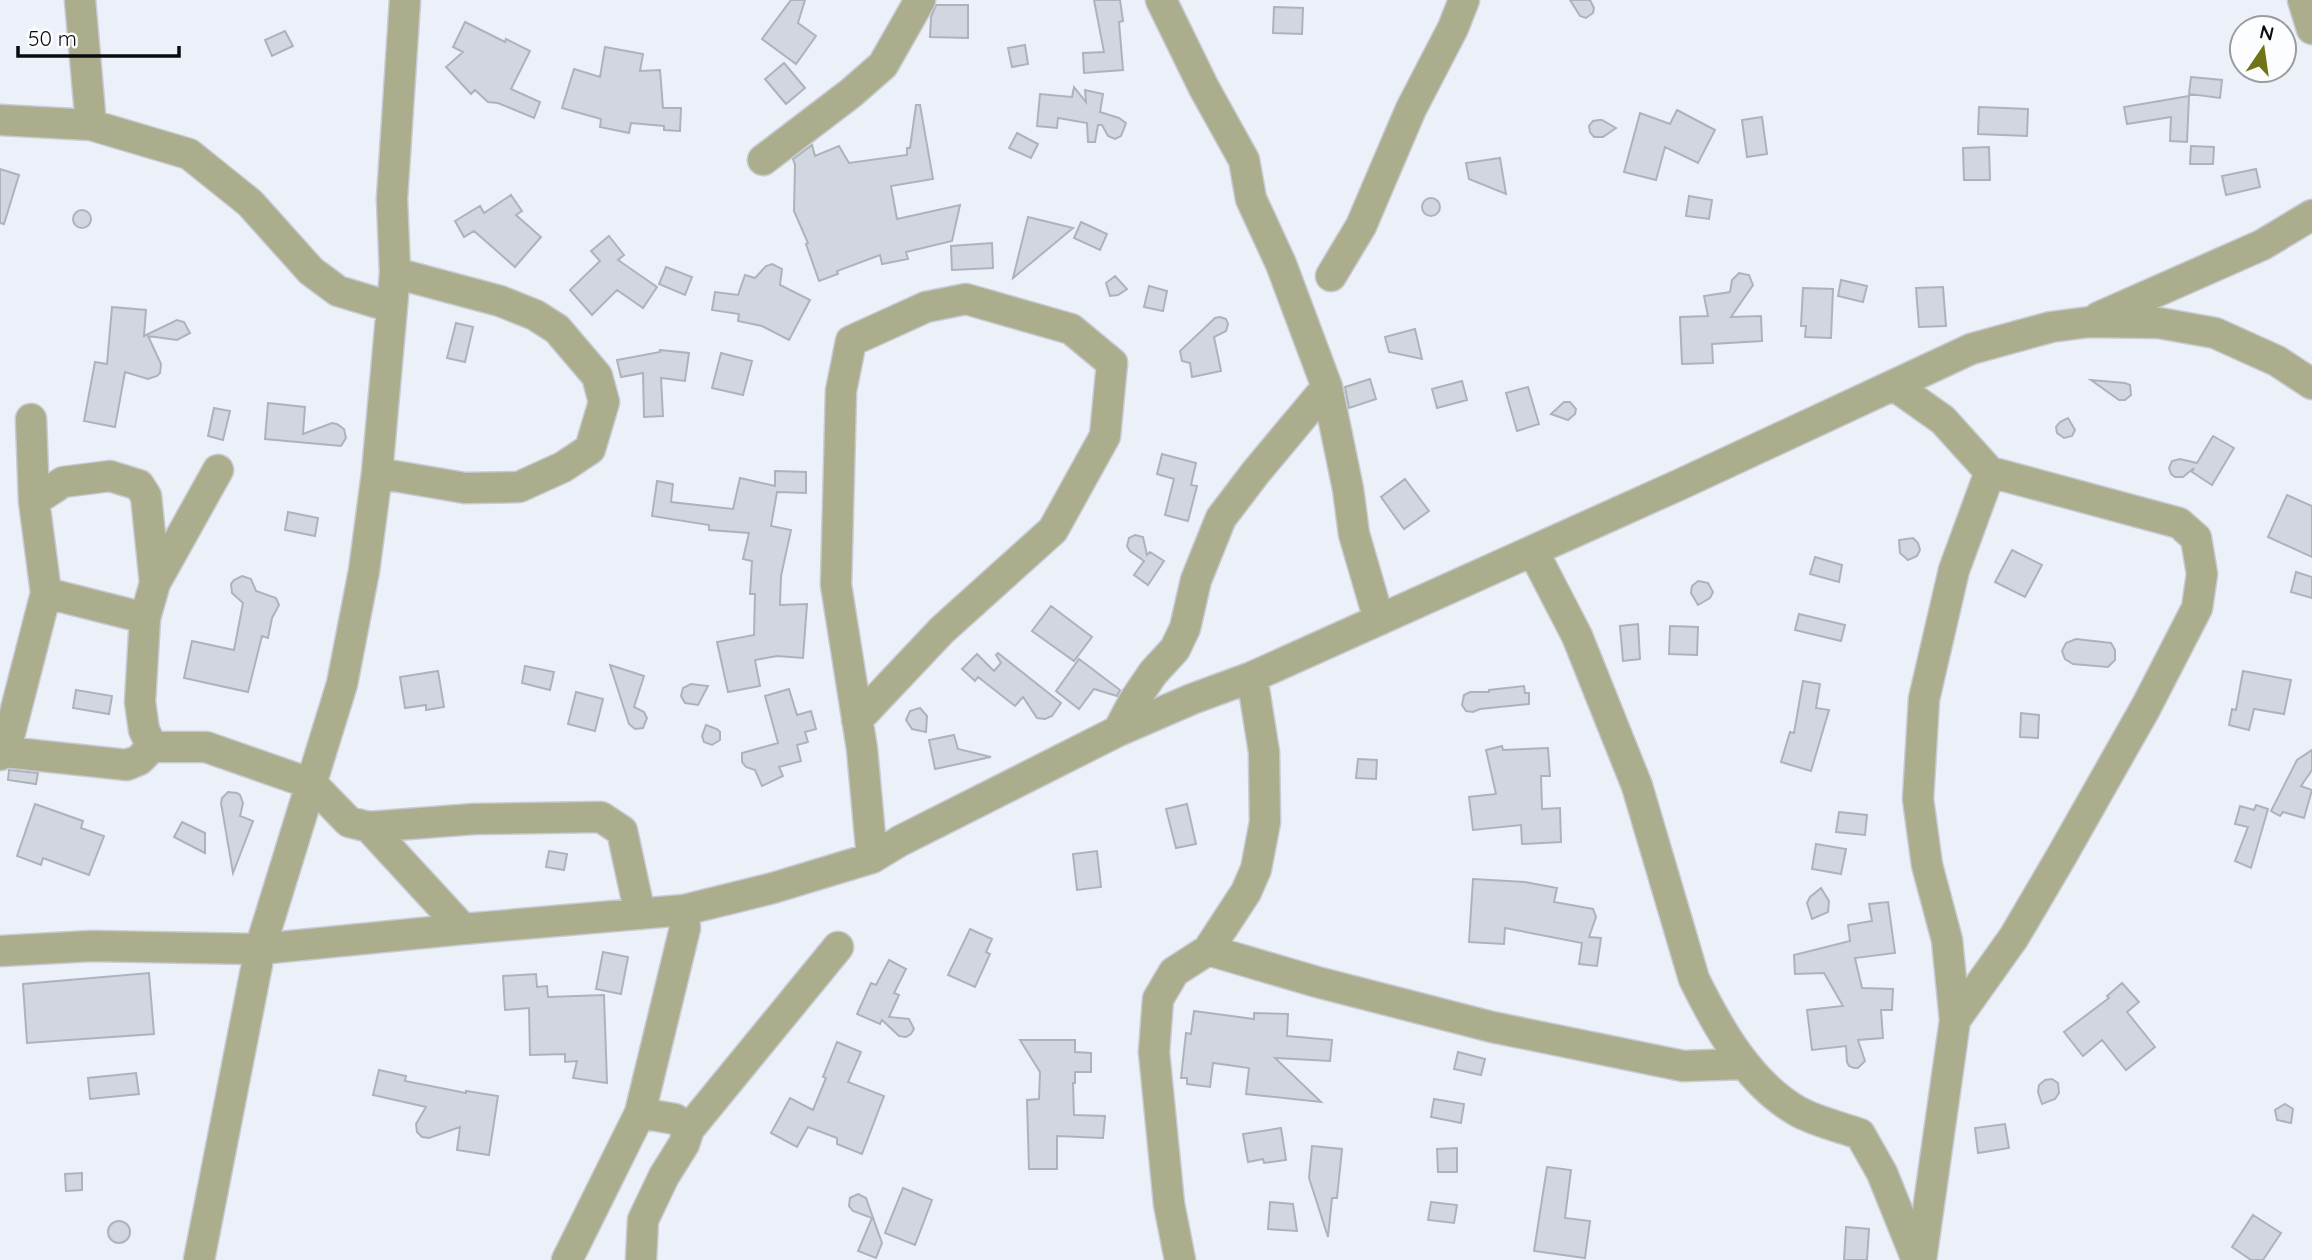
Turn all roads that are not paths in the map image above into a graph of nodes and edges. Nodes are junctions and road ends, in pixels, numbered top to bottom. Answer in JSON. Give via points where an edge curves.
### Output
{"nodes":[{"id":1,"x":80,"y":0,"type":"edge"},
{"id":2,"x":405,"y":0,"type":"edge"},
{"id":3,"x":920,"y":0,"type":"edge"},
{"id":4,"x":1161,"y":0,"type":"edge"},
{"id":5,"x":1464,"y":0,"type":"edge"},
{"id":6,"x":2303,"y":0,"type":"edge"},
{"id":7,"x":2312,"y":29,"type":"edge"},
{"id":8,"x":0,"y":120,"type":"edge"},
{"id":9,"x":91,"y":125,"type":"junction"},
{"id":10,"x":763,"y":160,"type":"dead end"},
{"id":11,"x":2312,"y":215,"type":"edge"},
{"id":12,"x":395,"y":273,"type":"junction"},
{"id":13,"x":1331,"y":276,"type":"dead end"},
{"id":14,"x":391,"y":307,"type":"junction"},
{"id":15,"x":2089,"y":322,"type":"junction"},
{"id":16,"x":2312,"y":384,"type":"edge"},
{"id":17,"x":1895,"y":386,"type":"junction"},
{"id":18,"x":1327,"y":387,"type":"junction"},
{"id":19,"x":32,"y":419,"type":"dead end"},
{"id":20,"x":218,"y":470,"type":"dead end"},
{"id":21,"x":1990,"y":472,"type":"junction"},
{"id":22,"x":377,"y":473,"type":"junction"},
{"id":23,"x":34,"y":501,"type":"junction"},
{"id":24,"x":1533,"y":551,"type":"junction"},
{"id":25,"x":155,"y":583,"type":"junction"},
{"id":26,"x":46,"y":593,"type":"junction"},
{"id":27,"x":145,"y":618,"type":"junction"},
{"id":28,"x":1379,"y":620,"type":"junction"},
{"id":29,"x":1252,"y":677,"type":"junction"},
{"id":30,"x":857,"y":720,"type":"junction"},
{"id":31,"x":1118,"y":731,"type":"junction"},
{"id":32,"x":152,"y":747,"type":"junction"},
{"id":33,"x":2,"y":753,"type":"edge"},
{"id":34,"x":312,"y":784,"type":"junction"},
{"id":35,"x":369,"y":827,"type":"junction"},
{"id":36,"x":872,"y":858,"type":"junction"},
{"id":37,"x":684,"y":911,"type":"junction"},
{"id":38,"x":640,"y":914,"type":"junction"},
{"id":39,"x":463,"y":929,"type":"junction"},
{"id":40,"x":838,"y":947,"type":"dead end"},
{"id":41,"x":260,"y":949,"type":"junction"},
{"id":42,"x":1208,"y":950,"type":"junction"},
{"id":43,"x":0,"y":951,"type":"edge"},
{"id":44,"x":1955,"y":1020,"type":"junction"},
{"id":45,"x":1745,"y":1064,"type":"junction"},
{"id":46,"x":639,"y":1113,"type":"junction"},
{"id":47,"x":689,"y":1129,"type":"junction"},
{"id":48,"x":200,"y":1260,"type":"edge"},
{"id":49,"x":568,"y":1260,"type":"edge"},
{"id":50,"x":641,"y":1260,"type":"edge"},
{"id":51,"x":1180,"y":1260,"type":"edge"},
{"id":52,"x":1919,"y":1260,"type":"edge"}],
"edges":[{"from":1,"to":9,"type":"street"},
{"from":2,"to":12,"type":"street","via":[[391,199]]},
{"from":3,"to":10,"type":"street","via":[[883,65]]},
{"from":4,"to":18,"type":"street","via":[[1244,160],[1251,199]]},
{"from":5,"to":13,"type":"street","via":[[1361,226]]},
{"from":6,"to":7,"type":"street"},
{"from":8,"to":9,"type":"street"},
{"from":9,"to":14,"type":"street","via":[[189,154],[250,203],[312,271],[338,291]]},
{"from":11,"to":15,"type":"street","via":[[2262,245]]},
{"from":12,"to":14,"type":"street"},
{"from":12,"to":22,"type":"street","via":[[500,300],[535,314],[557,329],[597,376],[604,402],[590,449],[519,486],[465,488]]},
{"from":14,"to":22,"type":"street"},
{"from":15,"to":16,"type":"street","via":[[2159,323],[2215,333],[2277,361]]},
{"from":15,"to":17,"type":"street","via":[[2051,327],[1971,349]]},
{"from":17,"to":21,"type":"street","via":[[1943,420]]},
{"from":17,"to":24,"type":"street"},
{"from":18,"to":28,"type":"street","via":[[1354,534]]},
{"from":18,"to":31,"type":"street","via":[[1221,518],[1175,649],[1153,673]]},
{"from":19,"to":23,"type":"street"},
{"from":20,"to":25,"type":"street"},
{"from":21,"to":44,"type":"street","via":[[1954,570],[1924,699],[1919,799],[1927,865],[1947,940]]},
{"from":21,"to":44,"type":"street","via":[[2179,523],[2196,538],[2203,574],[2197,608],[2146,707],[2014,937]]},
{"from":22,"to":34,"type":"street","via":[[342,684]]},
{"from":23,"to":25,"type":"street","via":[[63,482],[93,477],[110,476],[139,485],[146,496]]},
{"from":23,"to":26,"type":"street"},
{"from":24,"to":28,"type":"street"},
{"from":24,"to":45,"type":"street","via":[[1577,636],[1637,786],[1694,979]]},
{"from":25,"to":27,"type":"street"},
{"from":26,"to":27,"type":"street"},
{"from":26,"to":33,"type":"street"},
{"from":27,"to":32,"type":"street","via":[[140,702]]},
{"from":28,"to":29,"type":"street"},
{"from":29,"to":31,"type":"street"},
{"from":29,"to":42,"type":"street","via":[[1264,752],[1265,822],[1256,869],[1246,892]]},
{"from":30,"to":30,"type":"street","via":[[836,585],[841,391],[850,341],[926,307],[966,299],[1071,329],[1112,363],[1105,436],[1053,530],[942,630]]},
{"from":30,"to":36,"type":"street"},
{"from":31,"to":36,"type":"street"},
{"from":32,"to":33,"type":"street","via":[[127,765]]},
{"from":32,"to":34,"type":"street","via":[[205,747]]},
{"from":34,"to":35,"type":"street","via":[[349,822]]},
{"from":34,"to":41,"type":"street"},
{"from":35,"to":38,"type":"street","via":[[601,817],[622,831]]},
{"from":35,"to":39,"type":"street"},
{"from":36,"to":37,"type":"street"},
{"from":37,"to":38,"type":"street"},
{"from":37,"to":46,"type":"street","via":[[685,928]]},
{"from":38,"to":39,"type":"street"},
{"from":39,"to":41,"type":"street"},
{"from":40,"to":47,"type":"street"},
{"from":41,"to":43,"type":"street","via":[[92,946]]},
{"from":41,"to":48,"type":"street"},
{"from":42,"to":45,"type":"street","via":[[1492,1027],[1684,1066]]},
{"from":42,"to":51,"type":"street","via":[[1174,972],[1158,999],[1154,1052],[1169,1204]]},
{"from":44,"to":52,"type":"street"},
{"from":45,"to":52,"type":"street","via":[[1771,1092],[1800,1112],[1860,1134]]},
{"from":46,"to":47,"type":"street","via":[[675,1119]]},
{"from":46,"to":49,"type":"street"},
{"from":47,"to":50,"type":"street","via":[[643,1220]]}]}
